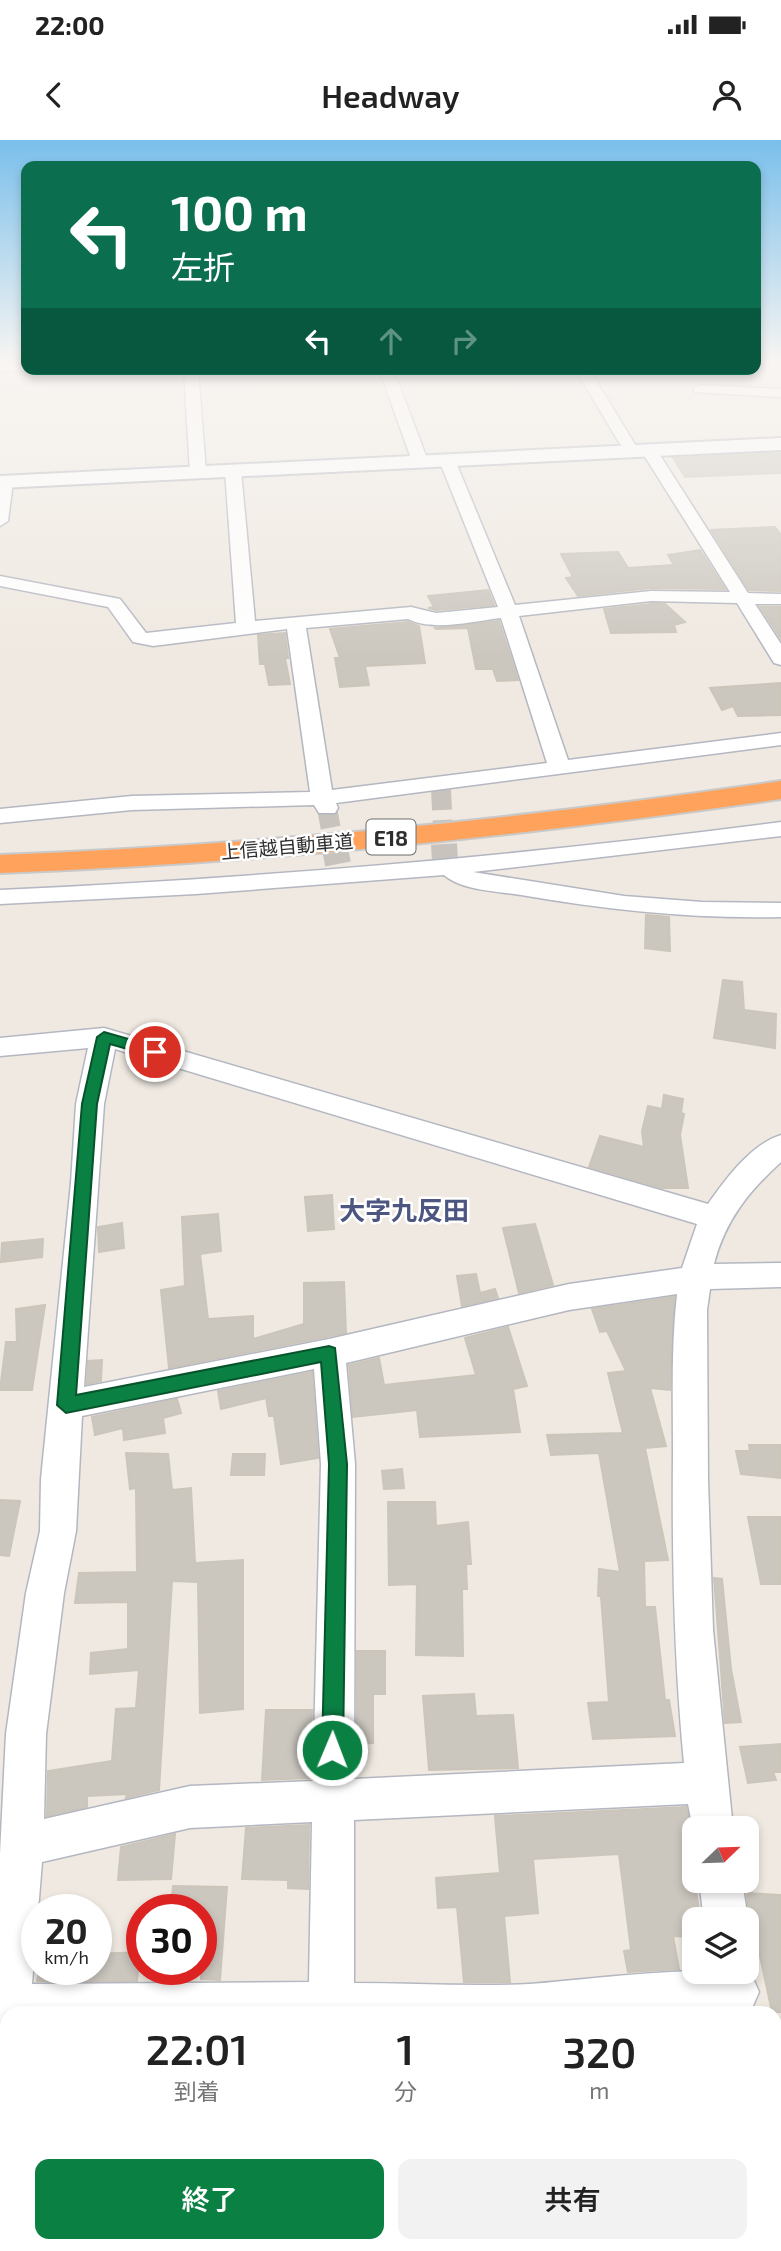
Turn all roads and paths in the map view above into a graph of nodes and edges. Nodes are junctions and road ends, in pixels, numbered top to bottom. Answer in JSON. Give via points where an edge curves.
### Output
{"nodes":[{"id":1,"x":447,"y":460,"type":"edge"},
{"id":2,"x":197,"y":461,"type":"edge"},
{"id":3,"x":420,"y":461,"type":"joint"},
{"id":4,"x":433,"y":461,"type":"edge"},
{"id":5,"x":647,"y":461,"type":"edge"},
{"id":6,"x":233,"y":471,"type":"junction"},
{"id":7,"x":198,"y":472,"type":"junction"},
{"id":8,"x":2,"y":482,"type":"edge"},
{"id":9,"x":0,"y":521,"type":"edge"},
{"id":10,"x":0,"y":581,"type":"edge"},
{"id":11,"x":741,"y":597,"type":"junction"},
{"id":12,"x":781,"y":598,"type":"edge"},
{"id":13,"x":508,"y":610,"type":"junction"},
{"id":14,"x":296,"y":624,"type":"junction"},
{"id":15,"x":246,"y":627,"type":"junction"},
{"id":16,"x":781,"y":659,"type":"edge"},
{"id":17,"x":781,"y":739,"type":"edge"},
{"id":18,"x":560,"y":768,"type":"junction"},
{"id":19,"x":781,"y":772,"type":"edge"},
{"id":20,"x":781,"y":790,"type":"edge"},
{"id":21,"x":325,"y":803,"type":"junction"},
{"id":22,"x":0,"y":816,"type":"edge"},
{"id":23,"x":781,"y":828,"type":"edge"},
{"id":24,"x":0,"y":845,"type":"edge"},
{"id":25,"x":0,"y":864,"type":"edge"},
{"id":26,"x":445,"y":864,"type":"junction"},
{"id":27,"x":0,"y":897,"type":"edge"},
{"id":28,"x":781,"y":910,"type":"edge"},
{"id":29,"x":104,"y":1037,"type":"junction"},
{"id":30,"x":0,"y":1047,"type":"edge"},
{"id":31,"x":781,"y":1146,"type":"edge"},
{"id":32,"x":715,"y":1218,"type":"junction"},
{"id":33,"x":781,"y":1275,"type":"edge"},
{"id":34,"x":695,"y":1280,"type":"junction"},
{"id":35,"x":329,"y":1353,"type":"junction"},
{"id":36,"x":66,"y":1405,"type":"junction"},
{"id":37,"x":706,"y":1783,"type":"junction"},
{"id":38,"x":331,"y":1802,"type":"junction"},
{"id":39,"x":710,"y":1816,"type":"edge"},
{"id":40,"x":22,"y":1845,"type":"junction"},
{"id":41,"x":736,"y":1992,"type":"edge"},
{"id":42,"x":331,"y":2005,"type":"junction"},
{"id":43,"x":9,"y":2006,"type":"edge"},
{"id":44,"x":285,"y":2006,"type":"edge"},
{"id":45,"x":428,"y":2006,"type":"edge"},
{"id":46,"x":540,"y":2006,"type":"edge"}],
"edges":[{"from":1,"to":13,"type":"street"},
{"from":2,"to":7,"type":"street"},
{"from":3,"to":4,"type":"street"},
{"from":3,"to":6,"type":"street"},
{"from":5,"to":11,"type":"street"},
{"from":6,"to":7,"type":"street"},
{"from":6,"to":15,"type":"street"},
{"from":7,"to":8,"type":"street"},
{"from":8,"to":9,"type":"street"},
{"from":10,"to":15,"type":"street","via":[[114,603],[140,638]]},
{"from":11,"to":12,"type":"street"},
{"from":11,"to":13,"type":"street","via":[[652,596]]},
{"from":11,"to":16,"type":"street"},
{"from":13,"to":14,"type":"street","via":[[436,619],[411,613]]},
{"from":13,"to":18,"type":"street"},
{"from":14,"to":15,"type":"street"},
{"from":14,"to":21,"type":"street"},
{"from":17,"to":18,"type":"street"},
{"from":18,"to":21,"type":"street"},
{"from":19,"to":24,"type":"highway","name":"上信越自動車道","number":"E18","via":[[335,824]]},
{"from":20,"to":25,"type":"highway","name":"上信越自動車道","number":"E18","via":[[530,824],[339,842]]},
{"from":21,"to":22,"type":"street","via":[[132,803]]},
{"from":23,"to":26,"type":"street","via":[[596,854]]},
{"from":26,"to":27,"type":"street","via":[[338,869],[256,885]]},
{"from":26,"to":28,"type":"street","via":[[468,879],[612,903],[732,912]]},
{"from":29,"to":30,"type":"street"},
{"from":29,"to":32,"type":"street"},
{"from":29,"to":36,"type":"street","via":[[90,1104]]},
{"from":31,"to":32,"type":"street","via":[[733,1193]]},
{"from":32,"to":34,"type":"street"},
{"from":33,"to":34,"type":"street"},
{"from":34,"to":35,"type":"street","via":[[569,1297]]},
{"from":34,"to":37,"type":"street","via":[[690,1360],[690,1586]]},
{"from":35,"to":36,"type":"street"},
{"from":35,"to":38,"type":"street","via":[[338,1464]]},
{"from":36,"to":40,"type":"street","via":[[58,1531],[26,1734]]},
{"from":37,"to":38,"type":"street"},
{"from":37,"to":39,"type":"street"},
{"from":38,"to":40,"type":"street","via":[[190,1807]]},
{"from":38,"to":42,"type":"street"},
{"from":40,"to":43,"type":"street"},
{"from":41,"to":46,"type":"street"},
{"from":42,"to":44,"type":"street"},
{"from":42,"to":45,"type":"street"}]}
